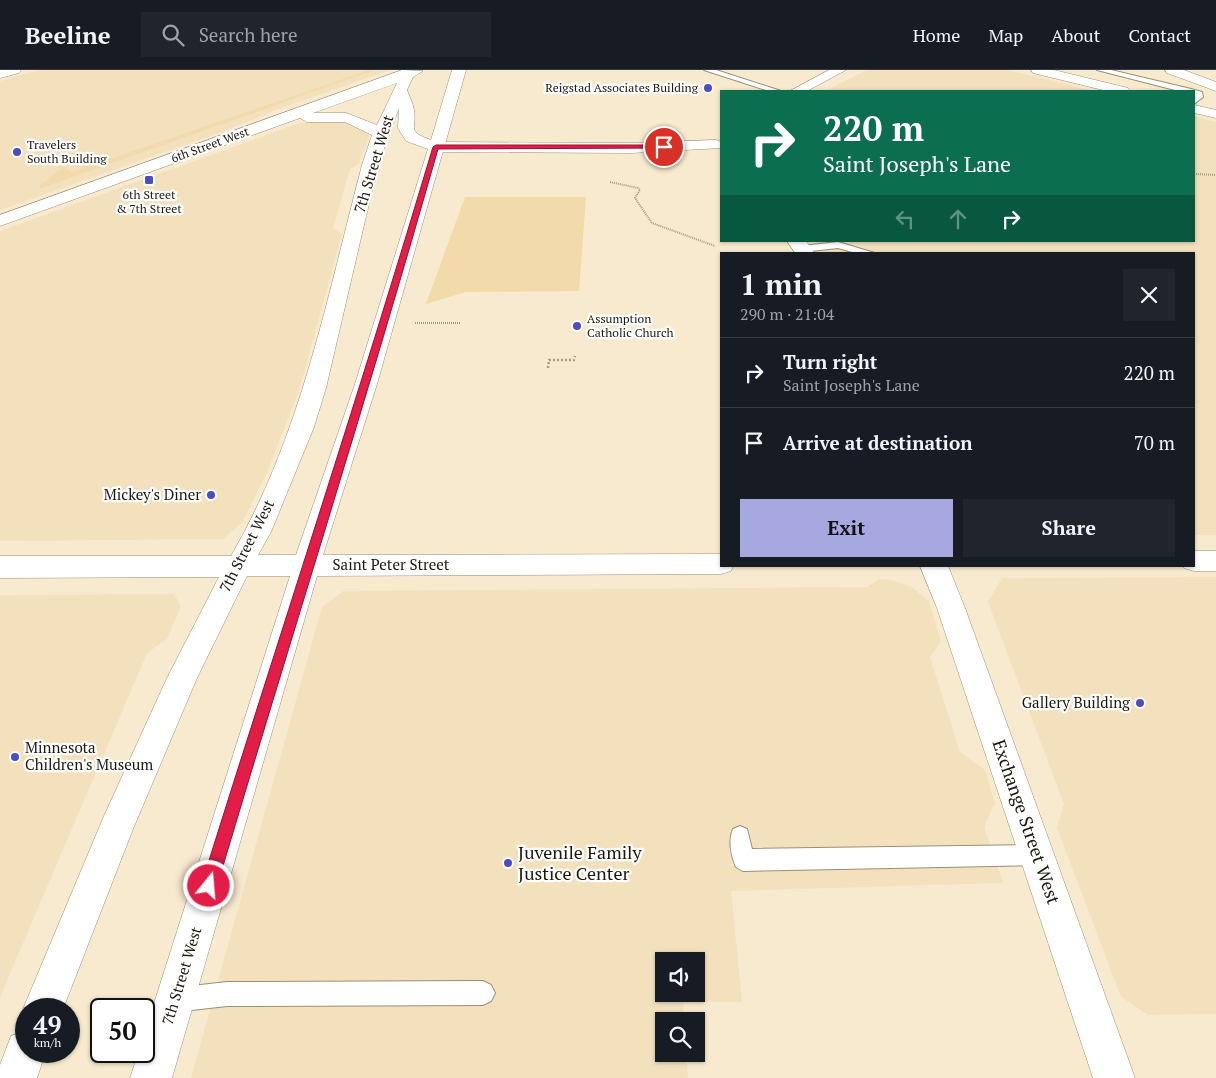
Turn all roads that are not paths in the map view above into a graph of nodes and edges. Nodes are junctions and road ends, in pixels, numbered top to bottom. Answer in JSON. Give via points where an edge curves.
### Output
{"nodes":[{"id":1,"x":14,"y":70,"type":"edge"},
{"id":2,"x":458,"y":70,"type":"edge"},
{"id":3,"x":708,"y":70,"type":"edge"},
{"id":4,"x":839,"y":70,"type":"edge"},
{"id":5,"x":1101,"y":70,"type":"edge"},
{"id":6,"x":1172,"y":70,"type":"edge"},
{"id":7,"x":1044,"y":71,"type":"edge"},
{"id":8,"x":0,"y":74,"type":"edge"},
{"id":9,"x":409,"y":76,"type":"edge"},
{"id":10,"x":1216,"y":87,"type":"edge"},
{"id":11,"x":1098,"y":89,"type":"edge"},
{"id":12,"x":774,"y":90,"type":"edge"},
{"id":13,"x":799,"y":90,"type":"edge"},
{"id":14,"x":1110,"y":90,"type":"edge"},
{"id":15,"x":1184,"y":90,"type":"edge"},
{"id":16,"x":1195,"y":93,"type":"edge"},
{"id":17,"x":1195,"y":101,"type":"edge"},
{"id":18,"x":1195,"y":109,"type":"edge"},
{"id":19,"x":1216,"y":114,"type":"edge"},
{"id":20,"x":271,"y":123,"type":"junction"},
{"id":21,"x":380,"y":134,"type":"junction"},
{"id":22,"x":720,"y":143,"type":"edge"},
{"id":23,"x":436,"y":147,"type":"junction"},
{"id":24,"x":0,"y":221,"type":"edge"},
{"id":25,"x":801,"y":248,"type":"edge"},
{"id":26,"x":868,"y":252,"type":"edge"},
{"id":27,"x":1195,"y":561,"type":"edge"},
{"id":28,"x":1216,"y":561,"type":"edge"},
{"id":29,"x":720,"y":564,"type":"edge"},
{"id":30,"x":307,"y":566,"type":"junction"},
{"id":31,"x":0,"y":567,"type":"edge"},
{"id":32,"x":239,"y":567,"type":"junction"},
{"id":33,"x":934,"y":567,"type":"edge"},
{"id":34,"x":740,"y":836,"type":"dead end"},
{"id":35,"x":1037,"y":855,"type":"junction"},
{"id":36,"x":483,"y":993,"type":"dead end"},
{"id":37,"x":48,"y":998,"type":"edge"},
{"id":38,"x":174,"y":1000,"type":"junction"},
{"id":39,"x":22,"y":1063,"type":"edge"},
{"id":40,"x":16,"y":1078,"type":"edge"},
{"id":41,"x":151,"y":1078,"type":"edge"},
{"id":42,"x":1114,"y":1078,"type":"edge"}],
"edges":[{"from":1,"to":8,"type":"main road"},
{"from":2,"to":23,"type":"main road","name":"7th Street West"},
{"from":3,"to":12,"type":"lane"},
{"from":4,"to":13,"type":"main road"},
{"from":5,"to":15,"type":"lane"},
{"from":6,"to":10,"type":"main road"},
{"from":7,"to":11,"type":"main road"},
{"from":9,"to":20,"type":"main road","name":"6th Street West"},
{"from":9,"to":21,"type":"main road","name":"7th Street West"},
{"from":9,"to":23,"type":"main road","via":[[404,128],[411,138]]},
{"from":11,"to":14,"type":"main road"},
{"from":16,"to":17,"type":"lane","via":[[1199,94]]},
{"from":18,"to":19,"type":"main road"},
{"from":20,"to":21,"type":"main road","via":[[321,116],[345,117],[366,123]]},
{"from":20,"to":24,"type":"main road","name":"6th Street West"},
{"from":21,"to":32,"type":"main road","name":"7th Street West","via":[[315,388],[302,427]]},
{"from":22,"to":23,"type":"main road","via":[[632,148]]},
{"from":23,"to":30,"type":"main road","name":"7th Street West","via":[[366,384]]},
{"from":25,"to":26,"type":"lane","via":[[838,245]]},
{"from":27,"to":28,"type":"main road"},
{"from":29,"to":30,"type":"main road","name":"Saint Peter Street"},
{"from":30,"to":32,"type":"main road","name":"Saint Peter Street"},
{"from":30,"to":38,"type":"main road","name":"7th Street West"},
{"from":31,"to":32,"type":"main road","name":"Saint Peter Street"},
{"from":32,"to":37,"type":"main road","name":"7th Street West","via":[[218,603],[166,713]]},
{"from":33,"to":35,"type":"main road","name":"Exchange Street West"},
{"from":34,"to":35,"type":"lane","via":[[743,860]]},
{"from":35,"to":42,"type":"main road","name":"Exchange Street West"},
{"from":36,"to":38,"type":"lane","via":[[227,994]]},
{"from":38,"to":41,"type":"main road","name":"7th Street West"},
{"from":39,"to":40,"type":"main road"}]}
